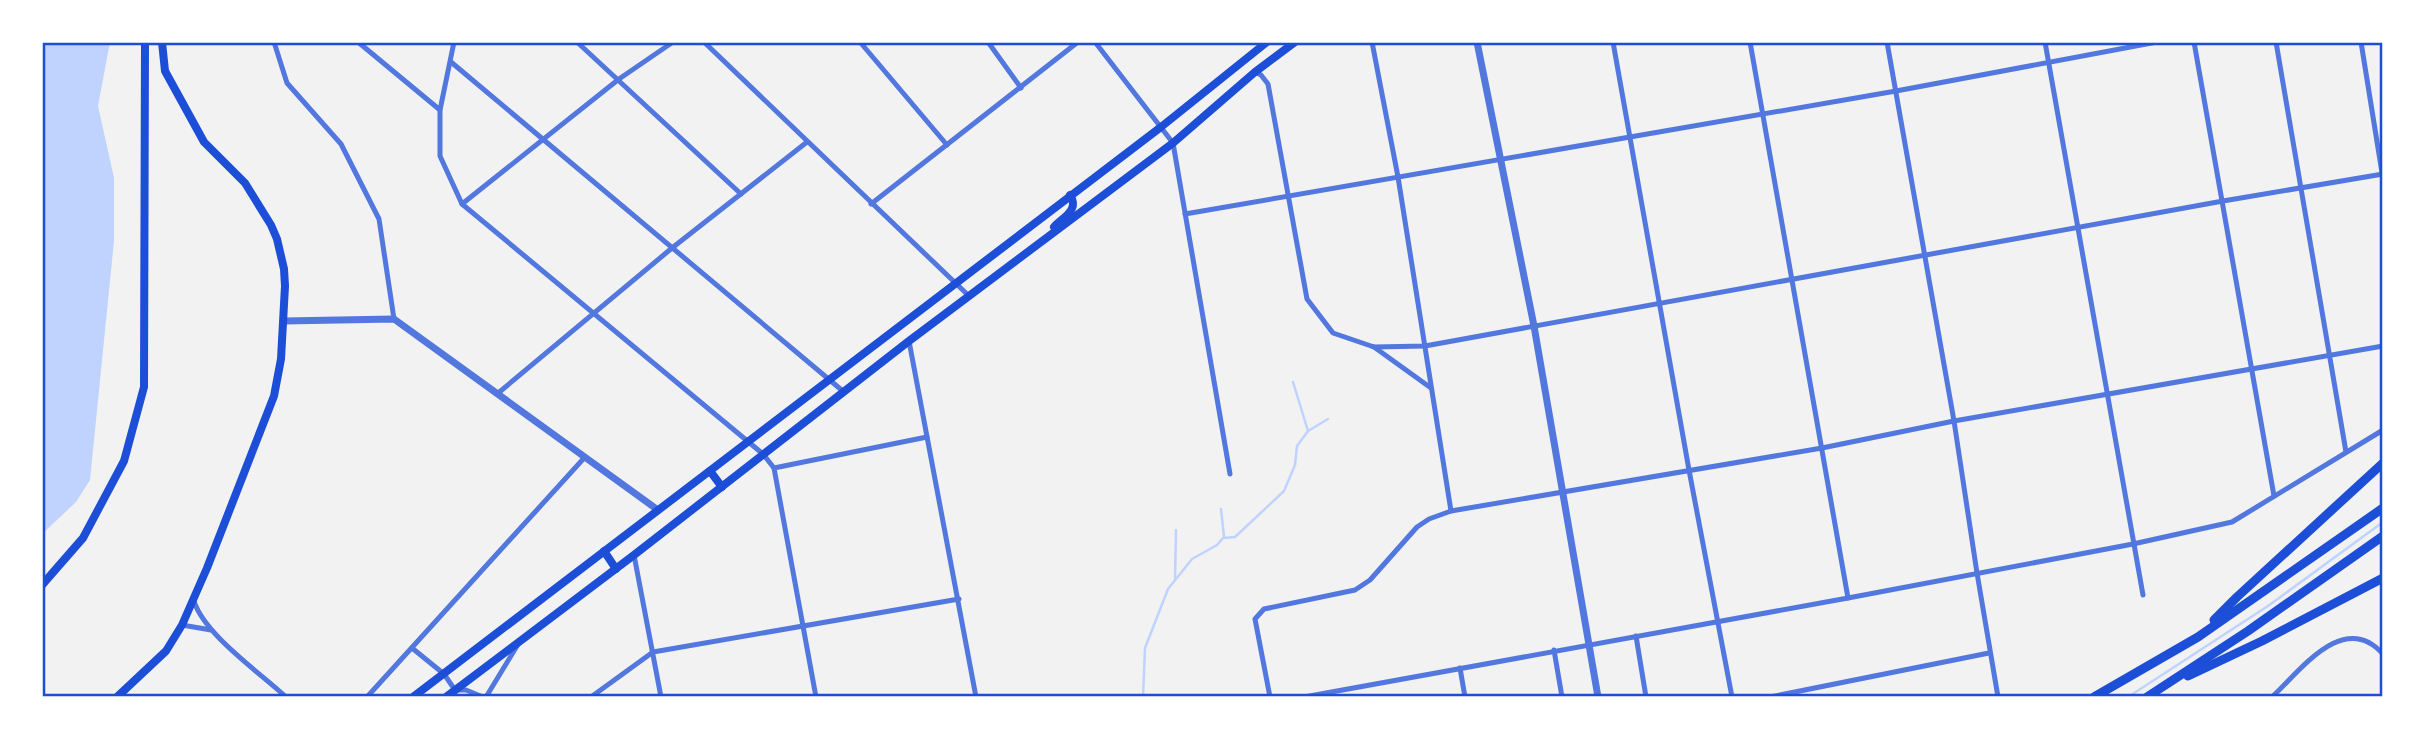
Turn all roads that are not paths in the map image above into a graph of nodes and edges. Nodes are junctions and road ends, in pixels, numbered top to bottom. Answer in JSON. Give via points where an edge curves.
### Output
{"nodes":[{"id":1,"x":145,"y":42,"type":"edge"},
{"id":2,"x":162,"y":42,"type":"edge"},
{"id":3,"x":274,"y":42,"type":"edge"},
{"id":4,"x":358,"y":42,"type":"edge"},
{"id":5,"x":454,"y":42,"type":"edge"},
{"id":6,"x":577,"y":42,"type":"edge"},
{"id":7,"x":673,"y":42,"type":"edge"},
{"id":8,"x":704,"y":42,"type":"edge"},
{"id":9,"x":860,"y":42,"type":"edge"},
{"id":10,"x":988,"y":42,"type":"edge"},
{"id":11,"x":1078,"y":42,"type":"edge"},
{"id":12,"x":1095,"y":42,"type":"edge"},
{"id":13,"x":1268,"y":42,"type":"edge"},
{"id":14,"x":1294,"y":42,"type":"edge"},
{"id":15,"x":1373,"y":42,"type":"edge"},
{"id":16,"x":1478,"y":42,"type":"edge"},
{"id":17,"x":1613,"y":42,"type":"edge"},
{"id":18,"x":1750,"y":42,"type":"edge"},
{"id":19,"x":1887,"y":42,"type":"edge"},
{"id":20,"x":2045,"y":42,"type":"edge"},
{"id":21,"x":2157,"y":42,"type":"edge"},
{"id":22,"x":2194,"y":42,"type":"edge"},
{"id":23,"x":2276,"y":42,"type":"edge"},
{"id":24,"x":2361,"y":42,"type":"edge"},
{"id":25,"x":1255,"y":52,"type":"junction"},
{"id":26,"x":1244,"y":60,"type":"junction"},
{"id":27,"x":452,"y":62,"type":"junction"},
{"id":28,"x":2048,"y":62,"type":"junction"},
{"id":29,"x":1264,"y":65,"type":"junction"},
{"id":30,"x":1255,"y":72,"type":"junction"},
{"id":31,"x":619,"y":79,"type":"junction"},
{"id":32,"x":1021,"y":88,"type":"junction"},
{"id":33,"x":1896,"y":91,"type":"junction"},
{"id":34,"x":440,"y":110,"type":"junction"},
{"id":35,"x":1763,"y":114,"type":"junction"},
{"id":36,"x":1161,"y":127,"type":"junction"},
{"id":37,"x":1630,"y":137,"type":"junction"},
{"id":38,"x":542,"y":140,"type":"junction"},
{"id":39,"x":807,"y":142,"type":"junction"},
{"id":40,"x":1173,"y":143,"type":"junction"},
{"id":41,"x":947,"y":145,"type":"junction"},
{"id":42,"x":1500,"y":160,"type":"junction"},
{"id":43,"x":2383,"y":176,"type":"edge"},
{"id":44,"x":1398,"y":177,"type":"junction"},
{"id":45,"x":2300,"y":188,"type":"junction"},
{"id":46,"x":741,"y":194,"type":"junction"},
{"id":47,"x":1070,"y":195,"type":"junction"},
{"id":48,"x":1289,"y":196,"type":"junction"},
{"id":49,"x":2223,"y":201,"type":"junction"},
{"id":50,"x":462,"y":204,"type":"junction"},
{"id":51,"x":871,"y":204,"type":"junction"},
{"id":52,"x":1185,"y":214,"type":"junction"},
{"id":53,"x":2078,"y":227,"type":"junction"},
{"id":54,"x":1040,"y":242,"type":"junction"},
{"id":55,"x":672,"y":248,"type":"junction"},
{"id":56,"x":1925,"y":255,"type":"junction"},
{"id":57,"x":1792,"y":279,"type":"junction"},
{"id":58,"x":954,"y":283,"type":"junction"},
{"id":59,"x":969,"y":296,"type":"junction"},
{"id":60,"x":1659,"y":303,"type":"junction"},
{"id":61,"x":595,"y":314,"type":"junction"},
{"id":62,"x":394,"y":319,"type":"junction"},
{"id":63,"x":284,"y":321,"type":"junction"},
{"id":64,"x":1534,"y":326,"type":"junction"},
{"id":65,"x":880,"y":341,"type":"junction"},
{"id":66,"x":909,"y":341,"type":"junction"},
{"id":67,"x":1425,"y":346,"type":"junction"},
{"id":68,"x":2383,"y":346,"type":"edge"},
{"id":69,"x":1374,"y":347,"type":"junction"},
{"id":70,"x":2330,"y":355,"type":"junction"},
{"id":71,"x":2251,"y":369,"type":"junction"},
{"id":72,"x":870,"y":371,"type":"junction"},
{"id":73,"x":829,"y":380,"type":"junction"},
{"id":74,"x":1431,"y":388,"type":"junction"},
{"id":75,"x":844,"y":392,"type":"junction"},
{"id":76,"x":498,"y":394,"type":"junction"},
{"id":77,"x":2107,"y":394,"type":"junction"},
{"id":78,"x":1954,"y":421,"type":"junction"},
{"id":79,"x":2383,"y":430,"type":"edge"},
{"id":80,"x":927,"y":437,"type":"junction"},
{"id":81,"x":748,"y":442,"type":"junction"},
{"id":82,"x":1822,"y":448,"type":"junction"},
{"id":83,"x":2346,"y":452,"type":"junction"},
{"id":84,"x":763,"y":454,"type":"junction"},
{"id":85,"x":585,"y":457,"type":"junction"},
{"id":86,"x":2383,"y":464,"type":"edge"},
{"id":87,"x":774,"y":468,"type":"junction"},
{"id":88,"x":1689,"y":470,"type":"junction"},
{"id":89,"x":710,"y":471,"type":"junction"},
{"id":90,"x":1230,"y":474,"type":"dead end"},
{"id":91,"x":722,"y":487,"type":"junction"},
{"id":92,"x":1563,"y":492,"type":"junction"},
{"id":93,"x":2274,"y":496,"type":"junction"},
{"id":94,"x":2383,"y":508,"type":"edge"},
{"id":95,"x":658,"y":510,"type":"junction"},
{"id":96,"x":1451,"y":511,"type":"junction"},
{"id":97,"x":2383,"y":536,"type":"edge"},
{"id":98,"x":2133,"y":544,"type":"junction"},
{"id":99,"x":604,"y":551,"type":"junction"},
{"id":100,"x":634,"y":555,"type":"junction"},
{"id":101,"x":616,"y":569,"type":"junction"},
{"id":102,"x":1977,"y":573,"type":"junction"},
{"id":103,"x":2383,"y":578,"type":"edge"},
{"id":104,"x":42,"y":585,"type":"edge"},
{"id":105,"x":2143,"y":595,"type":"dead end"},
{"id":106,"x":1848,"y":598,"type":"junction"},
{"id":107,"x":959,"y":599,"type":"junction"},
{"id":108,"x":194,"y":601,"type":"junction"},
{"id":109,"x":1718,"y":622,"type":"junction"},
{"id":110,"x":183,"y":625,"type":"junction"},
{"id":111,"x":804,"y":626,"type":"junction"},
{"id":112,"x":211,"y":630,"type":"junction"},
{"id":113,"x":1636,"y":636,"type":"junction"},
{"id":114,"x":2198,"y":637,"type":"junction"},
{"id":115,"x":519,"y":642,"type":"junction"},
{"id":116,"x":1589,"y":645,"type":"junction"},
{"id":117,"x":412,"y":648,"type":"junction"},
{"id":118,"x":1554,"y":650,"type":"junction"},
{"id":119,"x":653,"y":652,"type":"junction"},
{"id":120,"x":1989,"y":653,"type":"junction"},
{"id":121,"x":2383,"y":654,"type":"edge"},
{"id":122,"x":1460,"y":668,"type":"junction"},
{"id":123,"x":444,"y":674,"type":"junction"},
{"id":124,"x":2161,"y":689,"type":"junction"},
{"id":125,"x":455,"y":690,"type":"junction"},
{"id":126,"x":117,"y":697,"type":"edge"},
{"id":127,"x":286,"y":697,"type":"edge"},
{"id":128,"x":368,"y":697,"type":"edge"},
{"id":129,"x":414,"y":697,"type":"edge"},
{"id":130,"x":446,"y":697,"type":"edge"},
{"id":131,"x":484,"y":697,"type":"edge"},
{"id":132,"x":591,"y":697,"type":"edge"},
{"id":133,"x":661,"y":697,"type":"edge"},
{"id":134,"x":816,"y":697,"type":"edge"},
{"id":135,"x":976,"y":697,"type":"edge"},
{"id":136,"x":1270,"y":697,"type":"edge"},
{"id":137,"x":1304,"y":697,"type":"edge"},
{"id":138,"x":1465,"y":697,"type":"edge"},
{"id":139,"x":1562,"y":697,"type":"edge"},
{"id":140,"x":1598,"y":697,"type":"edge"},
{"id":141,"x":1646,"y":697,"type":"edge"},
{"id":142,"x":1732,"y":697,"type":"edge"},
{"id":143,"x":1770,"y":697,"type":"edge"},
{"id":144,"x":1998,"y":697,"type":"edge"},
{"id":145,"x":2094,"y":697,"type":"edge"},
{"id":146,"x":2147,"y":697,"type":"edge"},
{"id":147,"x":2272,"y":697,"type":"edge"}],
"edges":[{"from":1,"to":104,"type":"main road","via":[[144,387],[124,461],[83,538]]},
{"from":2,"to":63,"type":"main road","via":[[165,71],[204,142],[246,183],[271,225],[284,269]]},
{"from":3,"to":62,"type":"street","via":[[287,83],[341,144],[379,219]]},
{"from":4,"to":34,"type":"street"},
{"from":5,"to":27,"type":"street"},
{"from":6,"to":31,"type":"street"},
{"from":7,"to":31,"type":"street"},
{"from":8,"to":39,"type":"street"},
{"from":9,"to":41,"type":"street"},
{"from":10,"to":32,"type":"street"},
{"from":11,"to":32,"type":"street"},
{"from":12,"to":36,"type":"street"},
{"from":13,"to":25,"type":"main road"},
{"from":14,"to":29,"type":"main road"},
{"from":15,"to":44,"type":"street"},
{"from":16,"to":42,"type":"street"},
{"from":17,"to":37,"type":"street"},
{"from":18,"to":35,"type":"street"},
{"from":19,"to":33,"type":"street"},
{"from":20,"to":28,"type":"street"},
{"from":21,"to":28,"type":"street"},
{"from":22,"to":49,"type":"street"},
{"from":23,"to":45,"type":"street"},
{"from":24,"to":43,"type":"street"},
{"from":25,"to":26,"type":"main road"},
{"from":25,"to":29,"type":"main road"},
{"from":26,"to":30,"type":"main road"},
{"from":26,"to":36,"type":"main road"},
{"from":27,"to":34,"type":"street"},
{"from":27,"to":38,"type":"street"},
{"from":28,"to":33,"type":"street"},
{"from":28,"to":53,"type":"street"},
{"from":29,"to":30,"type":"main road"},
{"from":30,"to":40,"type":"main road"},
{"from":30,"to":48,"type":"street","via":[[1268,84]]},
{"from":31,"to":38,"type":"street"},
{"from":31,"to":46,"type":"street"},
{"from":32,"to":41,"type":"street"},
{"from":33,"to":35,"type":"street"},
{"from":33,"to":56,"type":"street"},
{"from":34,"to":50,"type":"street","via":[[440,156]]},
{"from":35,"to":37,"type":"street"},
{"from":35,"to":57,"type":"street"},
{"from":36,"to":40,"type":"street"},
{"from":36,"to":47,"type":"main road"},
{"from":37,"to":42,"type":"street"},
{"from":37,"to":60,"type":"street"},
{"from":38,"to":50,"type":"street"},
{"from":38,"to":55,"type":"street"},
{"from":39,"to":46,"type":"street"},
{"from":39,"to":51,"type":"street"},
{"from":40,"to":52,"type":"street"},
{"from":40,"to":54,"type":"main road"},
{"from":41,"to":51,"type":"street"},
{"from":42,"to":44,"type":"street"},
{"from":42,"to":64,"type":"street"},
{"from":43,"to":45,"type":"street"},
{"from":44,"to":48,"type":"street"},
{"from":44,"to":67,"type":"street"},
{"from":45,"to":49,"type":"street"},
{"from":45,"to":70,"type":"street"},
{"from":46,"to":55,"type":"street"},
{"from":47,"to":54,"type":"main road","via":[[1073,209]]},
{"from":47,"to":58,"type":"main road"},
{"from":48,"to":52,"type":"street"},
{"from":48,"to":69,"type":"street","via":[[1307,299],[1333,333]]},
{"from":49,"to":53,"type":"street"},
{"from":49,"to":71,"type":"street"},
{"from":50,"to":61,"type":"street"},
{"from":51,"to":58,"type":"street"},
{"from":52,"to":90,"type":"street"},
{"from":53,"to":56,"type":"street"},
{"from":53,"to":77,"type":"street"},
{"from":54,"to":59,"type":"main road"},
{"from":55,"to":61,"type":"street"},
{"from":55,"to":73,"type":"street"},
{"from":56,"to":57,"type":"street"},
{"from":56,"to":78,"type":"street"},
{"from":57,"to":60,"type":"street"},
{"from":57,"to":82,"type":"street"},
{"from":58,"to":59,"type":"street"},
{"from":58,"to":65,"type":"main road"},
{"from":59,"to":66,"type":"main road"},
{"from":60,"to":64,"type":"street"},
{"from":60,"to":88,"type":"street"},
{"from":61,"to":76,"type":"street"},
{"from":61,"to":81,"type":"street"},
{"from":62,"to":63,"type":"street"},
{"from":62,"to":76,"type":"street"},
{"from":63,"to":108,"type":"main road","via":[[274,396]]},
{"from":64,"to":67,"type":"street"},
{"from":64,"to":92,"type":"street"},
{"from":65,"to":72,"type":"main road","via":[[867,358]]},
{"from":65,"to":73,"type":"main road"},
{"from":66,"to":72,"type":"main road"},
{"from":66,"to":80,"type":"street"},
{"from":67,"to":69,"type":"street"},
{"from":67,"to":74,"type":"street"},
{"from":68,"to":70,"type":"street"},
{"from":69,"to":74,"type":"street"},
{"from":70,"to":71,"type":"street"},
{"from":70,"to":83,"type":"street"},
{"from":71,"to":77,"type":"street"},
{"from":71,"to":93,"type":"street"},
{"from":72,"to":75,"type":"main road"},
{"from":73,"to":75,"type":"street"},
{"from":73,"to":81,"type":"main road"},
{"from":74,"to":96,"type":"street"},
{"from":75,"to":84,"type":"main road"},
{"from":76,"to":85,"type":"street"},
{"from":77,"to":78,"type":"street"},
{"from":77,"to":98,"type":"street"},
{"from":78,"to":82,"type":"street"},
{"from":78,"to":102,"type":"street"},
{"from":79,"to":83,"type":"street"},
{"from":80,"to":87,"type":"street"},
{"from":80,"to":107,"type":"street"},
{"from":81,"to":84,"type":"street"},
{"from":81,"to":89,"type":"main road"},
{"from":82,"to":88,"type":"street"},
{"from":82,"to":106,"type":"street"},
{"from":83,"to":93,"type":"street"},
{"from":84,"to":87,"type":"street"},
{"from":84,"to":91,"type":"main road"},
{"from":85,"to":95,"type":"street"},
{"from":85,"to":117,"type":"street"},
{"from":86,"to":114,"type":"highway"},
{"from":87,"to":111,"type":"street"},
{"from":88,"to":92,"type":"street"},
{"from":88,"to":109,"type":"street"},
{"from":89,"to":91,"type":"main road"},
{"from":89,"to":95,"type":"main road"},
{"from":91,"to":100,"type":"main road"},
{"from":92,"to":96,"type":"street"},
{"from":92,"to":116,"type":"street"},
{"from":93,"to":98,"type":"street","via":[[2232,522]]},
{"from":94,"to":114,"type":"highway"},
{"from":95,"to":99,"type":"main road"},
{"from":96,"to":136,"type":"street","via":[[1417,527],[1370,580],[1355,590],[1264,609],[1255,620]]},
{"from":97,"to":124,"type":"highway"},
{"from":98,"to":102,"type":"street"},
{"from":98,"to":105,"type":"street"},
{"from":99,"to":101,"type":"main road"},
{"from":99,"to":123,"type":"main road"},
{"from":100,"to":101,"type":"main road"},
{"from":100,"to":119,"type":"street"},
{"from":101,"to":115,"type":"main road"},
{"from":102,"to":106,"type":"street"},
{"from":102,"to":120,"type":"street"},
{"from":103,"to":124,"type":"highway"},
{"from":106,"to":109,"type":"street"},
{"from":107,"to":111,"type":"street"},
{"from":107,"to":135,"type":"street"},
{"from":108,"to":110,"type":"main road"},
{"from":108,"to":112,"type":"street"},
{"from":109,"to":113,"type":"street"},
{"from":109,"to":142,"type":"street"},
{"from":110,"to":112,"type":"street"},
{"from":110,"to":126,"type":"main road","via":[[166,651]]},
{"from":111,"to":119,"type":"street"},
{"from":111,"to":134,"type":"street"},
{"from":112,"to":127,"type":"street"},
{"from":113,"to":116,"type":"street"},
{"from":113,"to":141,"type":"street"},
{"from":114,"to":145,"type":"highway"},
{"from":115,"to":125,"type":"main road"},
{"from":115,"to":131,"type":"street"},
{"from":116,"to":118,"type":"street"},
{"from":116,"to":140,"type":"street"},
{"from":117,"to":123,"type":"street"},
{"from":117,"to":128,"type":"street"},
{"from":118,"to":122,"type":"street"},
{"from":118,"to":139,"type":"street"},
{"from":119,"to":132,"type":"street"},
{"from":119,"to":133,"type":"street"},
{"from":120,"to":143,"type":"street"},
{"from":120,"to":144,"type":"street"},
{"from":121,"to":147,"type":"street","via":[[2374,643],[2356,636],[2330,642]]},
{"from":122,"to":137,"type":"street"},
{"from":122,"to":138,"type":"street"},
{"from":123,"to":125,"type":"street"},
{"from":123,"to":129,"type":"main road"},
{"from":124,"to":146,"type":"highway"},
{"from":125,"to":130,"type":"main road"},
{"from":125,"to":131,"type":"street"}]}
